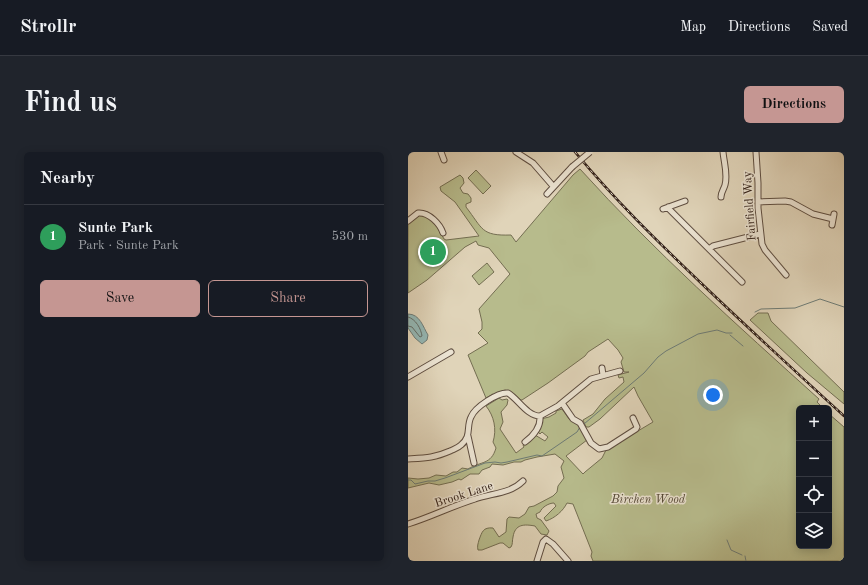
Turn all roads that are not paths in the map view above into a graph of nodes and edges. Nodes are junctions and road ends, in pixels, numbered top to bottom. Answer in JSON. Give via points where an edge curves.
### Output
{"nodes":[{"id":1,"x":441,"y":152,"type":"edge"},
{"id":2,"x":516,"y":152,"type":"edge"},
{"id":3,"x":590,"y":152,"type":"edge"},
{"id":4,"x":723,"y":152,"type":"edge"},
{"id":5,"x":756,"y":152,"type":"edge"},
{"id":6,"x":444,"y":160,"type":"dead end"},
{"id":7,"x":553,"y":186,"type":"junction"},
{"id":8,"x":547,"y":194,"type":"dead end"},
{"id":9,"x":721,"y":197,"type":"dead end"},
{"id":10,"x":685,"y":201,"type":"dead end"},
{"id":11,"x":758,"y":202,"type":"junction"},
{"id":12,"x":408,"y":221,"type":"edge"},
{"id":13,"x":832,"y":225,"type":"dead end"},
{"id":14,"x":443,"y":233,"type":"dead end"},
{"id":15,"x":760,"y":234,"type":"junction"},
{"id":16,"x":709,"y":249,"type":"junction"},
{"id":17,"x":786,"y":275,"type":"dead end"},
{"id":18,"x":742,"y":282,"type":"dead end"},
{"id":19,"x":451,"y":352,"type":"dead end"},
{"id":20,"x":602,"y":368,"type":"dead end"},
{"id":21,"x":620,"y":371,"type":"dead end"},
{"id":22,"x":603,"y":374,"type":"junction"},
{"id":23,"x":408,"y":377,"type":"edge"},
{"id":24,"x":562,"y":403,"type":"junction"},
{"id":25,"x":540,"y":416,"type":"junction"},
{"id":26,"x":633,"y":418,"type":"dead end"},
{"id":27,"x":468,"y":436,"type":"junction"},
{"id":28,"x":524,"y":442,"type":"dead end"},
{"id":29,"x":461,"y":445,"type":"junction"},
{"id":30,"x":470,"y":449,"type":"junction"},
{"id":31,"x":408,"y":459,"type":"edge"},
{"id":32,"x":474,"y":463,"type":"dead end"},
{"id":33,"x":523,"y":481,"type":"dead end"},
{"id":34,"x":408,"y":524,"type":"edge"},
{"id":35,"x":537,"y":561,"type":"edge"},
{"id":36,"x":568,"y":561,"type":"edge"}],
"edges":[{"from":1,"to":6,"type":"street"},
{"from":2,"to":7,"type":"street","via":[[533,164]]},
{"from":3,"to":7,"type":"street","bridge":true},
{"from":4,"to":9,"type":"street","via":[[725,186]]},
{"from":5,"to":11,"type":"street","name":"Fairfield Way"},
{"from":7,"to":8,"type":"street"},
{"from":10,"to":16,"type":"street","via":[[666,208]]},
{"from":11,"to":13,"type":"street","via":[[791,202],[813,214],[834,216]]},
{"from":11,"to":15,"type":"street","name":"Fairfield Way"},
{"from":12,"to":14,"type":"street","via":[[418,213],[426,214]]},
{"from":15,"to":16,"type":"street"},
{"from":15,"to":17,"type":"street","name":"Fairfield Way","via":[[764,250]]},
{"from":16,"to":18,"type":"street"},
{"from":19,"to":23,"type":"street"},
{"from":20,"to":22,"type":"street"},
{"from":21,"to":22,"type":"street"},
{"from":22,"to":24,"type":"street","via":[[586,381]]},
{"from":24,"to":25,"type":"street"},
{"from":24,"to":26,"type":"street","via":[[573,419],[584,428],[596,448],[608,447],[636,430]]},
{"from":25,"to":27,"type":"street","via":[[531,413],[508,393],[502,393],[474,411],[469,422]]},
{"from":25,"to":28,"type":"street","via":[[539,426]]},
{"from":27,"to":29,"type":"street"},
{"from":27,"to":30,"type":"street"},
{"from":29,"to":30,"type":"street"},
{"from":29,"to":31,"type":"street","via":[[435,457]]},
{"from":30,"to":32,"type":"street"},
{"from":33,"to":34,"type":"street","name":"Brook Lane","via":[[501,493],[477,498]]},
{"from":35,"to":36,"type":"street","via":[[546,539]]}]}
